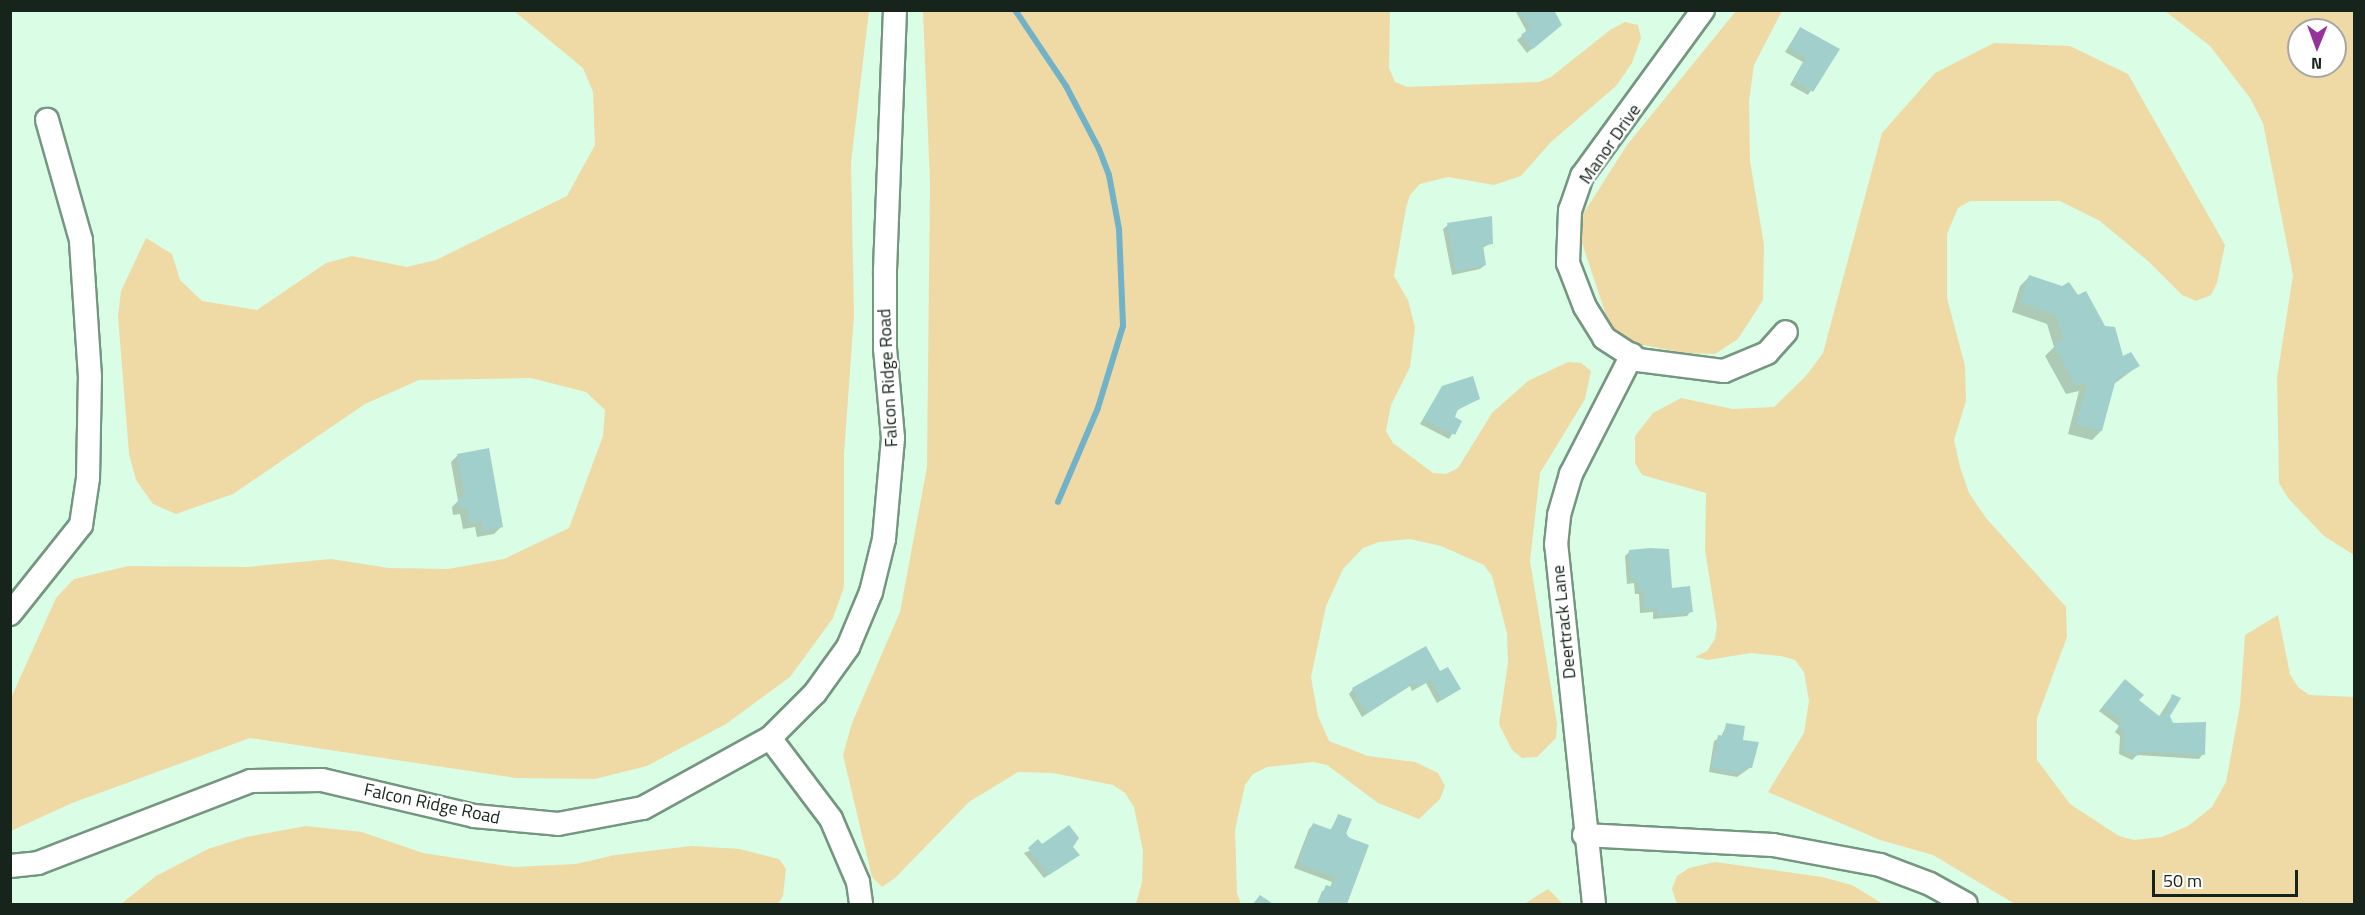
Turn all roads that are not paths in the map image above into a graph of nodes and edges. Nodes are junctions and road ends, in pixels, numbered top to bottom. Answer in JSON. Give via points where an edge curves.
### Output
{"nodes":[{"id":1,"x":895,"y":10,"type":"edge"},
{"id":2,"x":1703,"y":10,"type":"edge"},
{"id":3,"x":47,"y":120,"type":"dead end"},
{"id":4,"x":1786,"y":332,"type":"dead end"},
{"id":5,"x":1632,"y":356,"type":"junction"},
{"id":6,"x":10,"y":614,"type":"edge"},
{"id":7,"x":770,"y":738,"type":"junction"},
{"id":8,"x":1584,"y":835,"type":"junction"},
{"id":9,"x":10,"y":866,"type":"edge"},
{"id":10,"x":861,"y":904,"type":"edge"},
{"id":11,"x":1594,"y":904,"type":"edge"},
{"id":12,"x":1966,"y":904,"type":"edge"}],
"edges":[{"from":1,"to":7,"type":"street","name":"Falcon Ridge Road","via":[[885,270],[885,349],[893,438],[884,539],[871,592],[848,647],[815,693]]},
{"from":2,"to":5,"type":"street","name":"Manor Drive","via":[[1582,176],[1570,210],[1568,263],[1585,307],[1604,338]]},
{"from":3,"to":6,"type":"street","via":[[81,240],[90,377],[88,478],[81,525]]},
{"from":4,"to":5,"type":"street","name":"Manor Drive","via":[[1767,353],[1724,371],[1682,368]]},
{"from":5,"to":8,"type":"street","name":"Deertrack Lane","via":[[1571,474],[1558,525],[1562,625]]},
{"from":7,"to":9,"type":"street","name":"Falcon Ridge Road","via":[[643,808],[558,824],[474,816],[322,780],[251,781],[38,863]]},
{"from":7,"to":10,"type":"street","via":[[831,819],[858,882]]},
{"from":8,"to":11,"type":"street","name":"Deertrack Lane"},
{"from":8,"to":12,"type":"street","via":[[1773,845],[1880,865],[1930,884]]}]}
